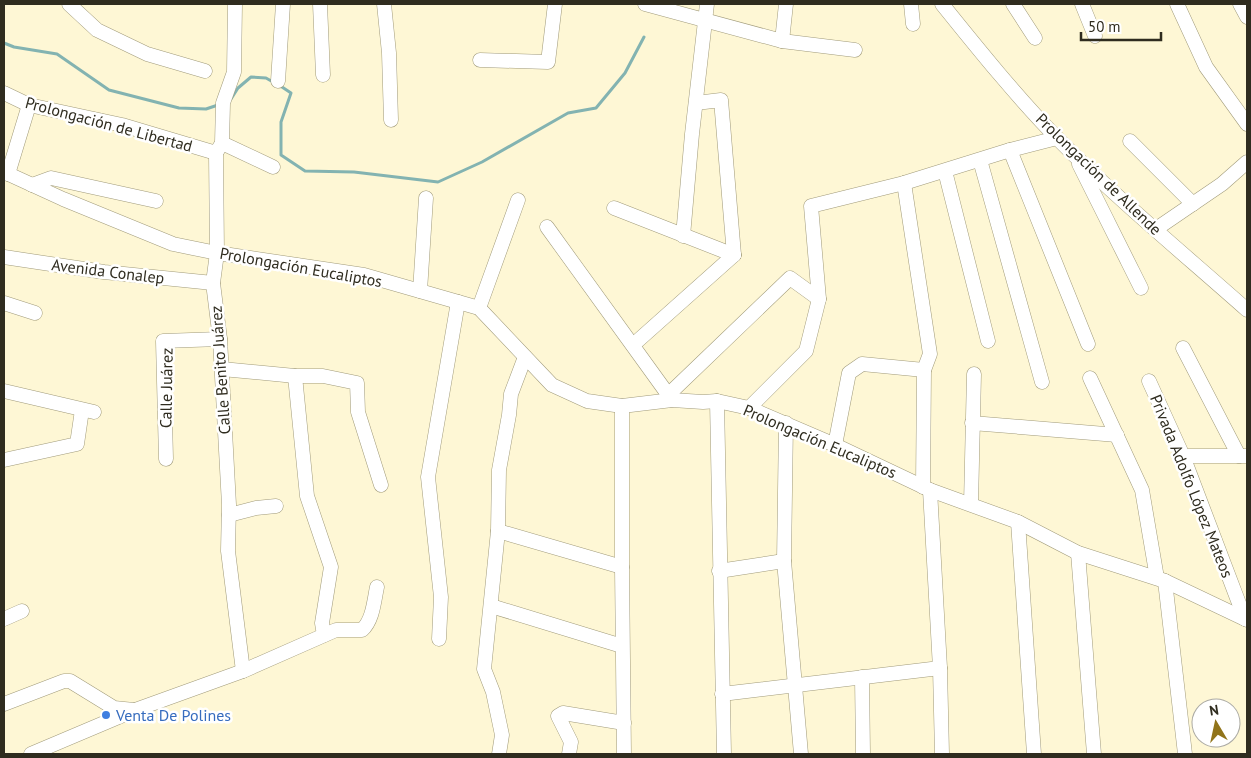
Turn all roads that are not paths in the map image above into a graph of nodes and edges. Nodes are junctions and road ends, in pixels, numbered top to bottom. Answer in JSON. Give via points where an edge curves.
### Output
{"nodes":[{"id":1,"x":69,"y":4,"type":"edge"},
{"id":2,"x":235,"y":4,"type":"edge"},
{"id":3,"x":283,"y":4,"type":"edge"},
{"id":4,"x":320,"y":4,"type":"edge"},
{"id":5,"x":384,"y":4,"type":"edge"},
{"id":6,"x":555,"y":4,"type":"edge"},
{"id":7,"x":645,"y":4,"type":"edge"},
{"id":8,"x":707,"y":4,"type":"edge"},
{"id":9,"x":786,"y":4,"type":"edge"},
{"id":10,"x":911,"y":4,"type":"edge"},
{"id":11,"x":942,"y":4,"type":"edge"},
{"id":12,"x":1013,"y":4,"type":"edge"},
{"id":13,"x":1082,"y":4,"type":"edge"},
{"id":14,"x":1177,"y":4,"type":"edge"},
{"id":15,"x":1240,"y":4,"type":"edge"},
{"id":16,"x":1247,"y":17,"type":"edge"},
{"id":17,"x":706,"y":20,"type":"junction"},
{"id":18,"x":913,"y":24,"type":"dead end"},
{"id":19,"x":1094,"y":36,"type":"dead end"},
{"id":20,"x":1035,"y":38,"type":"dead end"},
{"id":21,"x":782,"y":40,"type":"junction"},
{"id":22,"x":855,"y":50,"type":"dead end"},
{"id":23,"x":480,"y":60,"type":"dead end"},
{"id":24,"x":205,"y":71,"type":"dead end"},
{"id":25,"x":323,"y":75,"type":"dead end"},
{"id":26,"x":278,"y":81,"type":"dead end"},
{"id":27,"x":4,"y":93,"type":"edge"},
{"id":28,"x":696,"y":103,"type":"junction"},
{"id":29,"x":29,"y":105,"type":"junction"},
{"id":30,"x":390,"y":120,"type":"dead end"},
{"id":31,"x":1247,"y":124,"type":"edge"},
{"id":32,"x":1057,"y":138,"type":"junction"},
{"id":33,"x":1130,"y":141,"type":"dead end"},
{"id":34,"x":219,"y":148,"type":"junction"},
{"id":35,"x":1010,"y":150,"type":"junction"},
{"id":36,"x":1076,"y":156,"type":"junction"},
{"id":37,"x":980,"y":160,"type":"junction"},
{"id":38,"x":1247,"y":162,"type":"edge"},
{"id":39,"x":273,"y":167,"type":"dead end"},
{"id":40,"x":945,"y":171,"type":"junction"},
{"id":41,"x":6,"y":173,"type":"edge"},
{"id":42,"x":904,"y":183,"type":"junction"},
{"id":43,"x":32,"y":185,"type":"junction"},
{"id":44,"x":426,"y":198,"type":"dead end"},
{"id":45,"x":518,"y":200,"type":"dead end"},
{"id":46,"x":156,"y":201,"type":"dead end"},
{"id":47,"x":1193,"y":204,"type":"junction"},
{"id":48,"x":614,"y":208,"type":"dead end"},
{"id":49,"x":547,"y":227,"type":"dead end"},
{"id":50,"x":1156,"y":230,"type":"junction"},
{"id":51,"x":683,"y":236,"type":"junction"},
{"id":52,"x":217,"y":253,"type":"junction"},
{"id":53,"x":734,"y":255,"type":"junction"},
{"id":54,"x":4,"y":257,"type":"edge"},
{"id":55,"x":214,"y":283,"type":"junction"},
{"id":56,"x":1141,"y":288,"type":"dead end"},
{"id":57,"x":420,"y":291,"type":"junction"},
{"id":58,"x":819,"y":299,"type":"junction"},
{"id":59,"x":458,"y":302,"type":"junction"},
{"id":60,"x":4,"y":304,"type":"edge"},
{"id":61,"x":479,"y":308,"type":"junction"},
{"id":62,"x":1247,"y":310,"type":"edge"},
{"id":63,"x":35,"y":313,"type":"dead end"},
{"id":64,"x":220,"y":338,"type":"junction"},
{"id":65,"x":988,"y":341,"type":"dead end"},
{"id":66,"x":1088,"y":344,"type":"dead end"},
{"id":67,"x":633,"y":345,"type":"junction"},
{"id":68,"x":1183,"y":348,"type":"dead end"},
{"id":69,"x":526,"y":357,"type":"junction"},
{"id":70,"x":222,"y":370,"type":"junction"},
{"id":71,"x":924,"y":370,"type":"junction"},
{"id":72,"x":974,"y":374,"type":"dead end"},
{"id":73,"x":295,"y":376,"type":"junction"},
{"id":74,"x":1090,"y":378,"type":"dead end"},
{"id":75,"x":1150,"y":381,"type":"dead end"},
{"id":76,"x":1042,"y":382,"type":"dead end"},
{"id":77,"x":4,"y":391,"type":"edge"},
{"id":78,"x":670,"y":397,"type":"junction"},
{"id":79,"x":717,"y":401,"type":"junction"},
{"id":80,"x":622,"y":406,"type":"junction"},
{"id":81,"x":750,"y":408,"type":"junction"},
{"id":82,"x":786,"y":423,"type":"junction"},
{"id":83,"x":972,"y":423,"type":"junction"},
{"id":84,"x":1116,"y":435,"type":"junction"},
{"id":85,"x":835,"y":445,"type":"junction"},
{"id":86,"x":1183,"y":456,"type":"junction"},
{"id":87,"x":1243,"y":456,"type":"edge"},
{"id":88,"x":166,"y":458,"type":"dead end"},
{"id":89,"x":4,"y":460,"type":"edge"},
{"id":90,"x":381,"y":485,"type":"dead end"},
{"id":91,"x":926,"y":488,"type":"junction"},
{"id":92,"x":971,"y":504,"type":"junction"},
{"id":93,"x":276,"y":506,"type":"dead end"},
{"id":94,"x":229,"y":515,"type":"junction"},
{"id":95,"x":1018,"y":522,"type":"junction"},
{"id":96,"x":498,"y":531,"type":"junction"},
{"id":97,"x":1078,"y":553,"type":"junction"},
{"id":98,"x":784,"y":562,"type":"junction"},
{"id":99,"x":622,"y":567,"type":"junction"},
{"id":100,"x":719,"y":571,"type":"junction"},
{"id":101,"x":1161,"y":579,"type":"junction"},
{"id":102,"x":377,"y":587,"type":"dead end"},
{"id":103,"x":491,"y":606,"type":"junction"},
{"id":104,"x":22,"y":611,"type":"dead end"},
{"id":105,"x":4,"y":619,"type":"edge"},
{"id":106,"x":1246,"y":619,"type":"edge"},
{"id":107,"x":324,"y":635,"type":"junction"},
{"id":108,"x":439,"y":639,"type":"dead end"},
{"id":109,"x":622,"y":646,"type":"junction"},
{"id":110,"x":940,"y":668,"type":"junction"},
{"id":111,"x":243,"y":671,"type":"junction"},
{"id":112,"x":862,"y":678,"type":"junction"},
{"id":113,"x":795,"y":684,"type":"junction"},
{"id":114,"x":722,"y":694,"type":"junction"},
{"id":115,"x":4,"y":704,"type":"edge"},
{"id":116,"x":135,"y":710,"type":"junction"},
{"id":117,"x":624,"y":723,"type":"junction"},
{"id":118,"x":31,"y":754,"type":"edge"},
{"id":119,"x":500,"y":754,"type":"edge"},
{"id":120,"x":569,"y":754,"type":"edge"},
{"id":121,"x":624,"y":754,"type":"edge"},
{"id":122,"x":724,"y":754,"type":"edge"},
{"id":123,"x":801,"y":754,"type":"edge"},
{"id":124,"x":863,"y":754,"type":"edge"},
{"id":125,"x":942,"y":754,"type":"edge"},
{"id":126,"x":1034,"y":754,"type":"edge"},
{"id":127,"x":1094,"y":754,"type":"edge"},
{"id":128,"x":1185,"y":754,"type":"edge"}],
"edges":[{"from":1,"to":24,"type":"street","via":[[97,30],[147,54]]},
{"from":2,"to":34,"type":"street","name":"Calle Benito Juárez","via":[[234,72],[223,103]]},
{"from":3,"to":26,"type":"street"},
{"from":4,"to":25,"type":"street"},
{"from":5,"to":30,"type":"street"},
{"from":6,"to":23,"type":"street","via":[[548,62]]},
{"from":7,"to":17,"type":"street"},
{"from":8,"to":17,"type":"street"},
{"from":9,"to":21,"type":"street"},
{"from":10,"to":18,"type":"street"},
{"from":11,"to":32,"type":"street","name":"Prolongación de Allende","via":[[991,65]]},
{"from":12,"to":20,"type":"street"},
{"from":13,"to":19,"type":"street"},
{"from":14,"to":31,"type":"street","via":[[1206,67]]},
{"from":15,"to":16,"type":"street"},
{"from":17,"to":21,"type":"street"},
{"from":17,"to":28,"type":"street"},
{"from":21,"to":22,"type":"street"},
{"from":27,"to":29,"type":"street","name":"Prolongación de Libertad"},
{"from":28,"to":51,"type":"street"},
{"from":28,"to":53,"type":"street","via":[[720,100]]},
{"from":29,"to":34,"type":"street","name":"Prolongación de Libertad"},
{"from":29,"to":41,"type":"street"},
{"from":32,"to":35,"type":"street"},
{"from":32,"to":36,"type":"street","name":"Prolongación de Allende"},
{"from":33,"to":47,"type":"street"},
{"from":34,"to":39,"type":"street","name":"Prolongación de Libertad"},
{"from":34,"to":52,"type":"street","name":"Calle Benito Juárez"},
{"from":35,"to":37,"type":"street"},
{"from":35,"to":66,"type":"street"},
{"from":36,"to":50,"type":"street","name":"Prolongación de Allende"},
{"from":36,"to":56,"type":"street"},
{"from":37,"to":40,"type":"street"},
{"from":37,"to":76,"type":"street"},
{"from":38,"to":47,"type":"street"},
{"from":40,"to":42,"type":"street"},
{"from":40,"to":65,"type":"street"},
{"from":41,"to":43,"type":"street","name":"Prolongación Eucaliptos"},
{"from":42,"to":58,"type":"street","via":[[811,206]]},
{"from":42,"to":71,"type":"street","via":[[930,354]]},
{"from":43,"to":46,"type":"street","via":[[51,178]]},
{"from":43,"to":52,"type":"street","name":"Prolongación Eucaliptos","via":[[173,244]]},
{"from":44,"to":57,"type":"street"},
{"from":45,"to":61,"type":"street"},
{"from":47,"to":50,"type":"street"},
{"from":48,"to":51,"type":"street"},
{"from":49,"to":67,"type":"street"},
{"from":50,"to":62,"type":"street","name":"Prolongación de Allende"},
{"from":51,"to":53,"type":"street"},
{"from":52,"to":55,"type":"street","name":"Calle Benito Juárez"},
{"from":52,"to":57,"type":"street","name":"Prolongación Eucaliptos","via":[[364,275]]},
{"from":53,"to":67,"type":"street"},
{"from":54,"to":55,"type":"street","name":"Avenida Conalep","via":[[104,272]]},
{"from":55,"to":64,"type":"street","name":"Calle Benito Juárez"},
{"from":57,"to":59,"type":"street","name":"Prolongación Eucaliptos"},
{"from":58,"to":78,"type":"street","via":[[790,278]]},
{"from":58,"to":81,"type":"street","via":[[806,351]]},
{"from":59,"to":61,"type":"street","name":"Prolongación Eucaliptos"},
{"from":59,"to":108,"type":"street","via":[[428,477],[441,597]]},
{"from":60,"to":63,"type":"street"},
{"from":61,"to":69,"type":"street","name":"Prolongación Eucaliptos"},
{"from":64,"to":70,"type":"street","name":"Calle Benito Juárez"},
{"from":64,"to":88,"type":"street","name":"Calle Juárez","via":[[163,341]]},
{"from":67,"to":78,"type":"street"},
{"from":68,"to":87,"type":"street"},
{"from":69,"to":80,"type":"street","name":"Prolongación Eucaliptos","via":[[552,385],[588,401]]},
{"from":69,"to":96,"type":"street","via":[[511,394],[499,470]]},
{"from":70,"to":73,"type":"street"},
{"from":70,"to":94,"type":"street","name":"Calle Benito Juárez"},
{"from":71,"to":85,"type":"street","via":[[862,364],[849,373]]},
{"from":71,"to":91,"type":"street"},
{"from":72,"to":83,"type":"street"},
{"from":73,"to":90,"type":"street","via":[[323,376],[356,383],[358,412]]},
{"from":73,"to":107,"type":"street","via":[[307,496],[331,567],[322,623]]},
{"from":74,"to":84,"type":"street"},
{"from":75,"to":86,"type":"street","name":"Privada Adolfo López Mateos"},
{"from":77,"to":89,"type":"street","via":[[88,411],[77,444]]},
{"from":78,"to":79,"type":"street","name":"Prolongación Eucaliptos"},
{"from":78,"to":80,"type":"street","name":"Prolongación Eucaliptos"},
{"from":79,"to":81,"type":"street","name":"Prolongación Eucaliptos"},
{"from":79,"to":100,"type":"street"},
{"from":80,"to":99,"type":"street"},
{"from":81,"to":82,"type":"street","name":"Prolongación Eucaliptos"},
{"from":82,"to":85,"type":"street","name":"Prolongación Eucaliptos"},
{"from":82,"to":98,"type":"street"},
{"from":83,"to":84,"type":"street"},
{"from":83,"to":92,"type":"street"},
{"from":84,"to":101,"type":"street","via":[[1142,490]]},
{"from":85,"to":91,"type":"street","name":"Prolongación Eucaliptos"},
{"from":86,"to":87,"type":"street"},
{"from":86,"to":106,"type":"street","name":"Privada Adolfo López Mateos"},
{"from":91,"to":92,"type":"street","name":"Prolongación Eucaliptos"},
{"from":91,"to":110,"type":"street"},
{"from":92,"to":95,"type":"street","name":"Prolongación Eucaliptos"},
{"from":93,"to":94,"type":"street"},
{"from":94,"to":111,"type":"street","name":"Calle Benito Juárez","via":[[228,551]]},
{"from":95,"to":97,"type":"street","name":"Prolongación Eucaliptos"},
{"from":95,"to":126,"type":"street"},
{"from":96,"to":99,"type":"street"},
{"from":96,"to":103,"type":"street"},
{"from":97,"to":101,"type":"street","name":"Prolongación Eucaliptos"},
{"from":97,"to":127,"type":"street"},
{"from":98,"to":100,"type":"street"},
{"from":98,"to":113,"type":"street"},
{"from":99,"to":109,"type":"street"},
{"from":100,"to":114,"type":"street"},
{"from":101,"to":106,"type":"street","name":"Prolongación Eucaliptos"},
{"from":101,"to":128,"type":"street"},
{"from":102,"to":107,"type":"street","via":[[368,625],[362,630],[336,630]]},
{"from":103,"to":109,"type":"street"},
{"from":103,"to":119,"type":"street","via":[[484,669],[493,692],[502,735]]},
{"from":104,"to":105,"type":"street"},
{"from":107,"to":111,"type":"street"},
{"from":109,"to":117,"type":"street"},
{"from":110,"to":112,"type":"street"},
{"from":110,"to":125,"type":"street"},
{"from":111,"to":116,"type":"street"},
{"from":112,"to":113,"type":"street"},
{"from":112,"to":124,"type":"street"},
{"from":113,"to":114,"type":"street"},
{"from":113,"to":123,"type":"street"},
{"from":114,"to":122,"type":"street"},
{"from":115,"to":116,"type":"street","via":[[70,681],[114,708]]},
{"from":116,"to":118,"type":"street"},
{"from":117,"to":120,"type":"street","via":[[564,713],[558,716],[571,742]]},
{"from":117,"to":121,"type":"street"}]}
